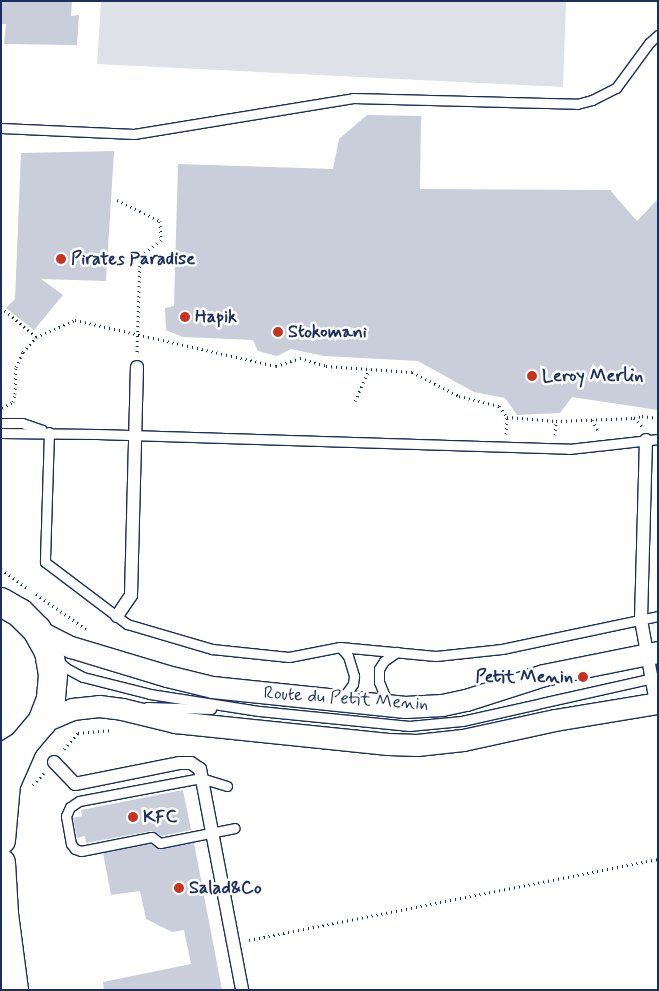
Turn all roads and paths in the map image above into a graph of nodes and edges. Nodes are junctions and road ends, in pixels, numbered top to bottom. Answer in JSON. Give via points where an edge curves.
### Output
{"nodes":[{"id":1,"x":658,"y":35,"type":"edge"},
{"id":2,"x":1,"y":128,"type":"edge"},
{"id":3,"x":117,"y":200,"type":"dead end"},
{"id":4,"x":1,"y":307,"type":"edge"},
{"id":5,"x":138,"y":335,"type":"junction"},
{"id":6,"x":36,"y":337,"type":"junction"},
{"id":7,"x":136,"y":367,"type":"joint"},
{"id":8,"x":369,"y":369,"type":"junction"},
{"id":9,"x":355,"y":401,"type":"dead end"},
{"id":10,"x":1,"y":408,"type":"edge"},
{"id":11,"x":634,"y":418,"type":"junction"},
{"id":12,"x":658,"y":418,"type":"edge"},
{"id":13,"x":1,"y":423,"type":"edge"},
{"id":14,"x":49,"y":432,"type":"junction"},
{"id":15,"x":1,"y":433,"type":"edge"},
{"id":16,"x":134,"y":435,"type":"junction"},
{"id":17,"x":652,"y":439,"type":"edge"},
{"id":18,"x":1,"y":602,"type":"edge"},
{"id":19,"x":116,"y":616,"type":"junction"},
{"id":20,"x":658,"y":616,"type":"edge"},
{"id":21,"x":641,"y":620,"type":"junction"},
{"id":22,"x":43,"y":641,"type":"junction"},
{"id":23,"x":340,"y":646,"type":"junction"},
{"id":24,"x":397,"y":652,"type":"junction"},
{"id":25,"x":653,"y":652,"type":"edge"},
{"id":26,"x":655,"y":677,"type":"edge"},
{"id":27,"x":340,"y":701,"type":"junction"},
{"id":28,"x":389,"y":706,"type":"junction"},
{"id":29,"x":657,"y":706,"type":"edge"},
{"id":30,"x":110,"y":707,"type":"junction"},
{"id":31,"x":259,"y":711,"type":"junction"},
{"id":32,"x":42,"y":722,"type":"junction"},
{"id":33,"x":12,"y":751,"type":"edge"},
{"id":34,"x":54,"y":762,"type":"dead end"},
{"id":35,"x":201,"y":778,"type":"junction"},
{"id":36,"x":227,"y":786,"type":"dead end"},
{"id":37,"x":235,"y":828,"type":"dead end"},
{"id":38,"x":212,"y":833,"type":"junction"},
{"id":39,"x":1,"y":840,"type":"edge"},
{"id":40,"x":658,"y":859,"type":"edge"},
{"id":41,"x":1,"y":863,"type":"edge"},
{"id":42,"x":234,"y":943,"type":"junction"},
{"id":43,"x":14,"y":990,"type":"edge"},
{"id":44,"x":242,"y":990,"type":"edge"}],
"edges":[{"from":1,"to":2,"type":"lane","via":[[616,88],[577,104],[353,98],[134,134]]},
{"from":3,"to":5,"type":"path","via":[[160,221],[161,240],[140,256]]},
{"from":4,"to":6,"type":"path"},
{"from":5,"to":6,"type":"path","via":[[74,320]]},
{"from":5,"to":7,"type":"path"},
{"from":5,"to":8,"type":"path","via":[[276,366],[300,358],[326,366]]},
{"from":6,"to":10,"type":"path","via":[[16,367],[13,402]]},
{"from":7,"to":16,"type":"street"},
{"from":8,"to":9,"type":"path"},
{"from":8,"to":11,"type":"path","via":[[412,372],[459,396],[498,406],[506,417],[556,421]]},
{"from":11,"to":12,"type":"path"},
{"from":11,"to":17,"type":"path"},
{"from":13,"to":14,"type":"lane","via":[[22,423]]},
{"from":14,"to":15,"type":"lane"},
{"from":14,"to":16,"type":"lane"},
{"from":14,"to":19,"type":"lane","via":[[45,562]]},
{"from":16,"to":17,"type":"lane","via":[[569,449]]},
{"from":16,"to":19,"type":"street","via":[[131,595]]},
{"from":17,"to":21,"type":"street"},
{"from":18,"to":22,"type":"main road","via":[[20,613]]},
{"from":19,"to":23,"type":"lane","via":[[127,624],[212,649],[289,657]]},
{"from":20,"to":21,"type":"lane"},
{"from":21,"to":24,"type":"lane","via":[[456,656]]},
{"from":21,"to":25,"type":"street"},
{"from":22,"to":27,"type":"street","name":"Route du Petit Menin","via":[[212,687]]},
{"from":22,"to":31,"type":"lane","via":[[73,672],[110,685],[174,699]]},
{"from":22,"to":32,"type":"main road","via":[[53,687],[50,705]]},
{"from":23,"to":24,"type":"lane"},
{"from":23,"to":27,"type":"lane","via":[[348,656],[354,676],[350,689]]},
{"from":24,"to":28,"type":"lane","via":[[379,669],[378,682]]},
{"from":25,"to":26,"type":"street"},
{"from":25,"to":28,"type":"street","name":"Route du Petit Menin","via":[[544,675],[466,700],[418,707]]},
{"from":26,"to":29,"type":"street"},
{"from":26,"to":31,"type":"lane","via":[[462,721],[431,725],[393,725]]},
{"from":27,"to":28,"type":"street","name":"Route du Petit Menin"},
{"from":29,"to":30,"type":"street","via":[[555,720],[463,740],[410,745],[175,722]]},
{"from":30,"to":31,"type":"lane"},
{"from":30,"to":32,"type":"street","via":[[79,707]]},
{"from":32,"to":33,"type":"main road"},
{"from":33,"to":39,"type":"main road"},
{"from":34,"to":35,"type":"street","via":[[75,784],[179,763],[191,763],[200,769]]},
{"from":35,"to":36,"type":"lane"},
{"from":35,"to":38,"type":"street"},
{"from":35,"to":38,"type":"lane","via":[[79,802],[70,807],[66,816],[71,844],[81,851],[152,836],[160,843]]},
{"from":37,"to":38,"type":"lane"},
{"from":38,"to":42,"type":"street"},
{"from":40,"to":42,"type":"path"},
{"from":41,"to":43,"type":"main road"},
{"from":42,"to":44,"type":"street"}]}
